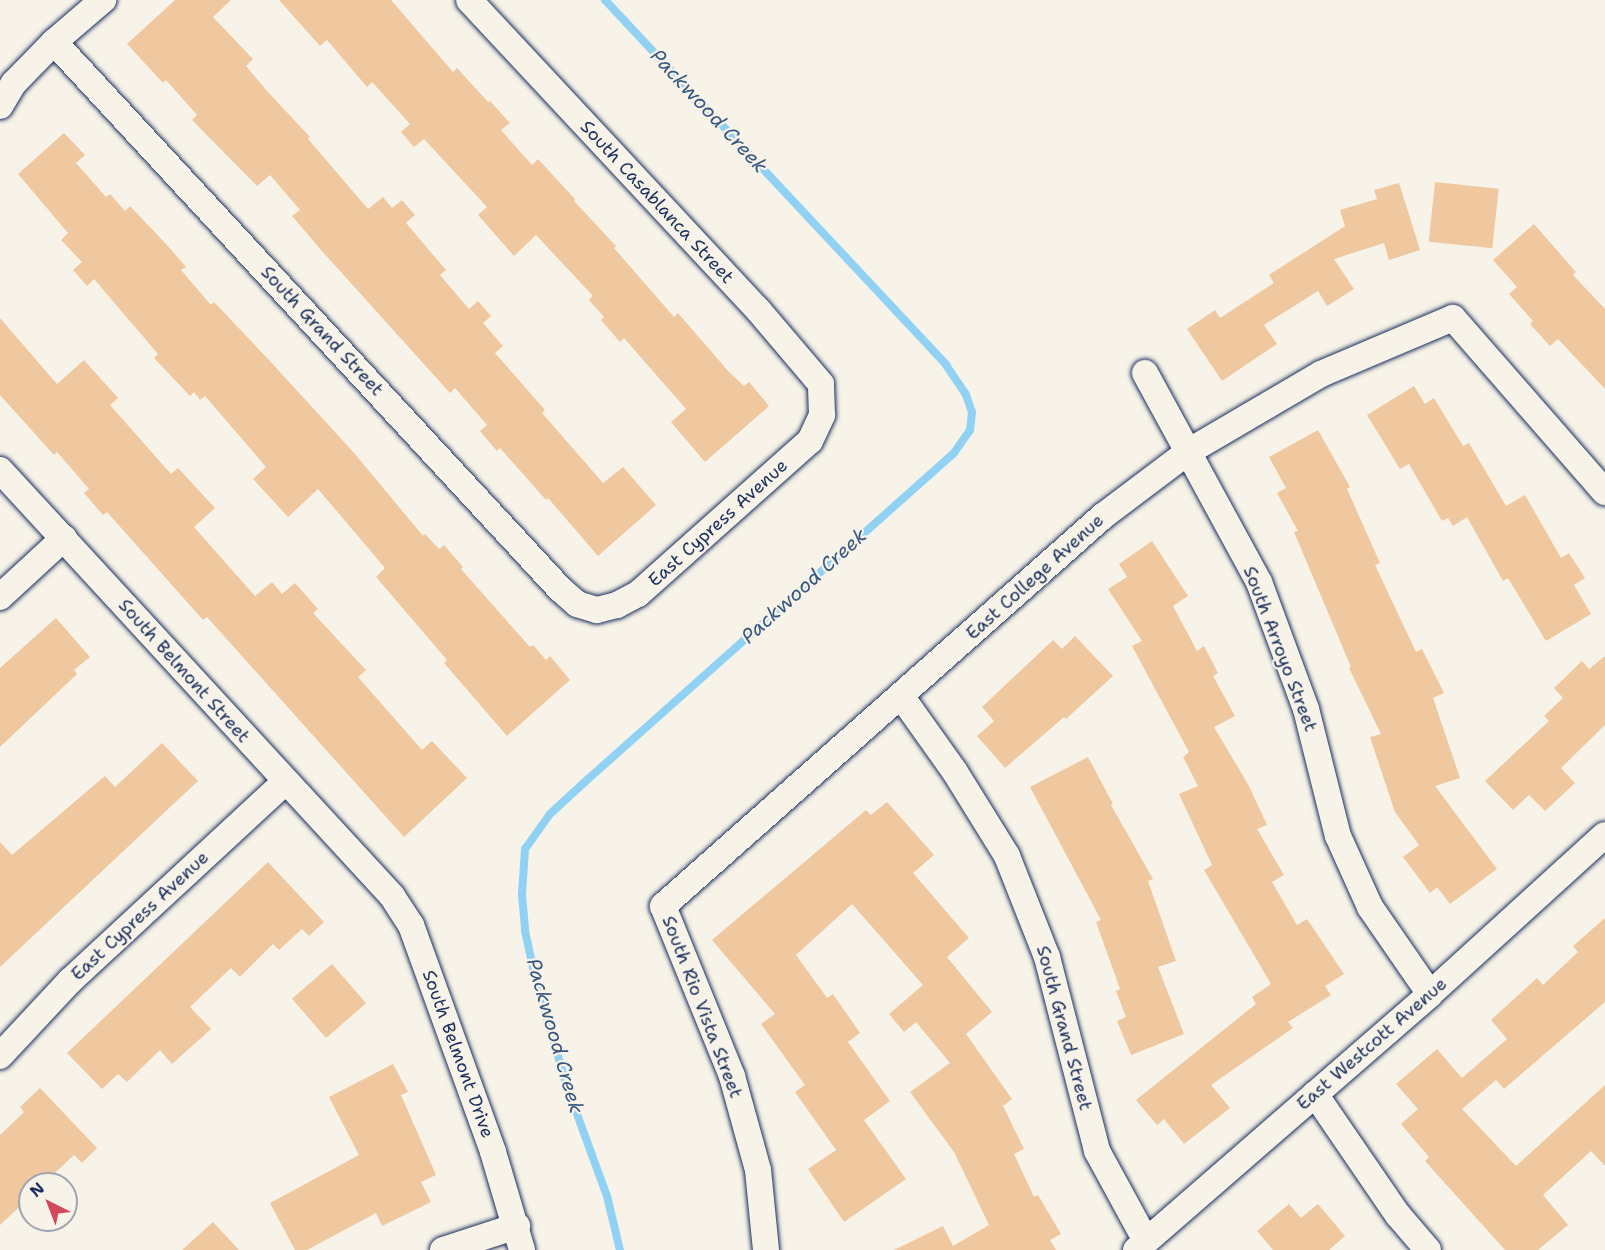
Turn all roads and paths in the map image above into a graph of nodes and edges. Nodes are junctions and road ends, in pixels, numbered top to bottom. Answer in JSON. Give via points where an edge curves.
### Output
{"nodes":[{"id":1,"x":103,"y":0,"type":"edge"},
{"id":2,"x":469,"y":0,"type":"edge"},
{"id":3,"x":54,"y":42,"type":"junction"},
{"id":4,"x":0,"y":106,"type":"edge"},
{"id":5,"x":1145,"y":373,"type":"dead end"},
{"id":6,"x":822,"y":415,"type":"joint"},
{"id":7,"x":1188,"y":452,"type":"junction"},
{"id":8,"x":0,"y":470,"type":"edge"},
{"id":9,"x":1605,"y":492,"type":"edge"},
{"id":10,"x":64,"y":538,"type":"junction"},
{"id":11,"x":0,"y":597,"type":"edge"},
{"id":12,"x":597,"y":610,"type":"joint"},
{"id":13,"x":901,"y":696,"type":"junction"},
{"id":14,"x":285,"y":782,"type":"junction"},
{"id":15,"x":1605,"y":835,"type":"edge"},
{"id":16,"x":370,"y":870,"type":"joint"},
{"id":17,"x":663,"y":906,"type":"joint"},
{"id":18,"x":1430,"y":994,"type":"junction"},
{"id":19,"x":0,"y":1056,"type":"edge"},
{"id":20,"x":1315,"y":1094,"type":"junction"},
{"id":21,"x":519,"y":1238,"type":"edge"},
{"id":22,"x":1141,"y":1245,"type":"edge"},
{"id":23,"x":443,"y":1250,"type":"edge"},
{"id":24,"x":766,"y":1250,"type":"edge"},
{"id":25,"x":1428,"y":1250,"type":"edge"}],
"edges":[{"from":1,"to":3,"type":"street"},
{"from":2,"to":6,"type":"street","name":"South Casablanca Street","via":[[759,311],[821,384]]},
{"from":3,"to":4,"type":"street","via":[[14,83]]},
{"from":3,"to":12,"type":"street","name":"South Grand Street","via":[[560,589],[578,604]]},
{"from":5,"to":7,"type":"street","name":"South Arroyo Street"},
{"from":6,"to":12,"type":"street","name":"East Cypress Avenue","via":[[810,441],[638,594]]},
{"from":7,"to":9,"type":"street","name":"East College Avenue","via":[[1321,374],[1453,318]]},
{"from":7,"to":13,"type":"street","name":"East College Avenue","via":[[1103,516]]},
{"from":7,"to":18,"type":"street","name":"South Arroyo Street","via":[[1259,582],[1306,709],[1338,836],[1366,897]]},
{"from":8,"to":10,"type":"street","name":"South Belmont Street"},
{"from":10,"to":11,"type":"street"},
{"from":10,"to":14,"type":"street","name":"South Belmont Street"},
{"from":13,"to":17,"type":"street","name":"East College Avenue"},
{"from":13,"to":22,"type":"street","name":"South Grand Street","via":[[955,772],[1007,856],[1047,957],[1096,1150]]},
{"from":14,"to":16,"type":"street","name":"South Belmont Street"},
{"from":14,"to":19,"type":"street","name":"East Cypress Avenue","via":[[70,981]]},
{"from":15,"to":18,"type":"street","name":"East Westcott Avenue"},
{"from":16,"to":21,"type":"street","name":"South Belmont Drive","via":[[411,925]]},
{"from":17,"to":24,"type":"street","name":"South Rio Vista Street","via":[[732,1076],[758,1170]]},
{"from":18,"to":20,"type":"street","name":"East Westcott Avenue"},
{"from":20,"to":22,"type":"street","name":"East Westcott Avenue"},
{"from":20,"to":25,"type":"street","via":[[1398,1215]]},
{"from":21,"to":23,"type":"street"}]}
